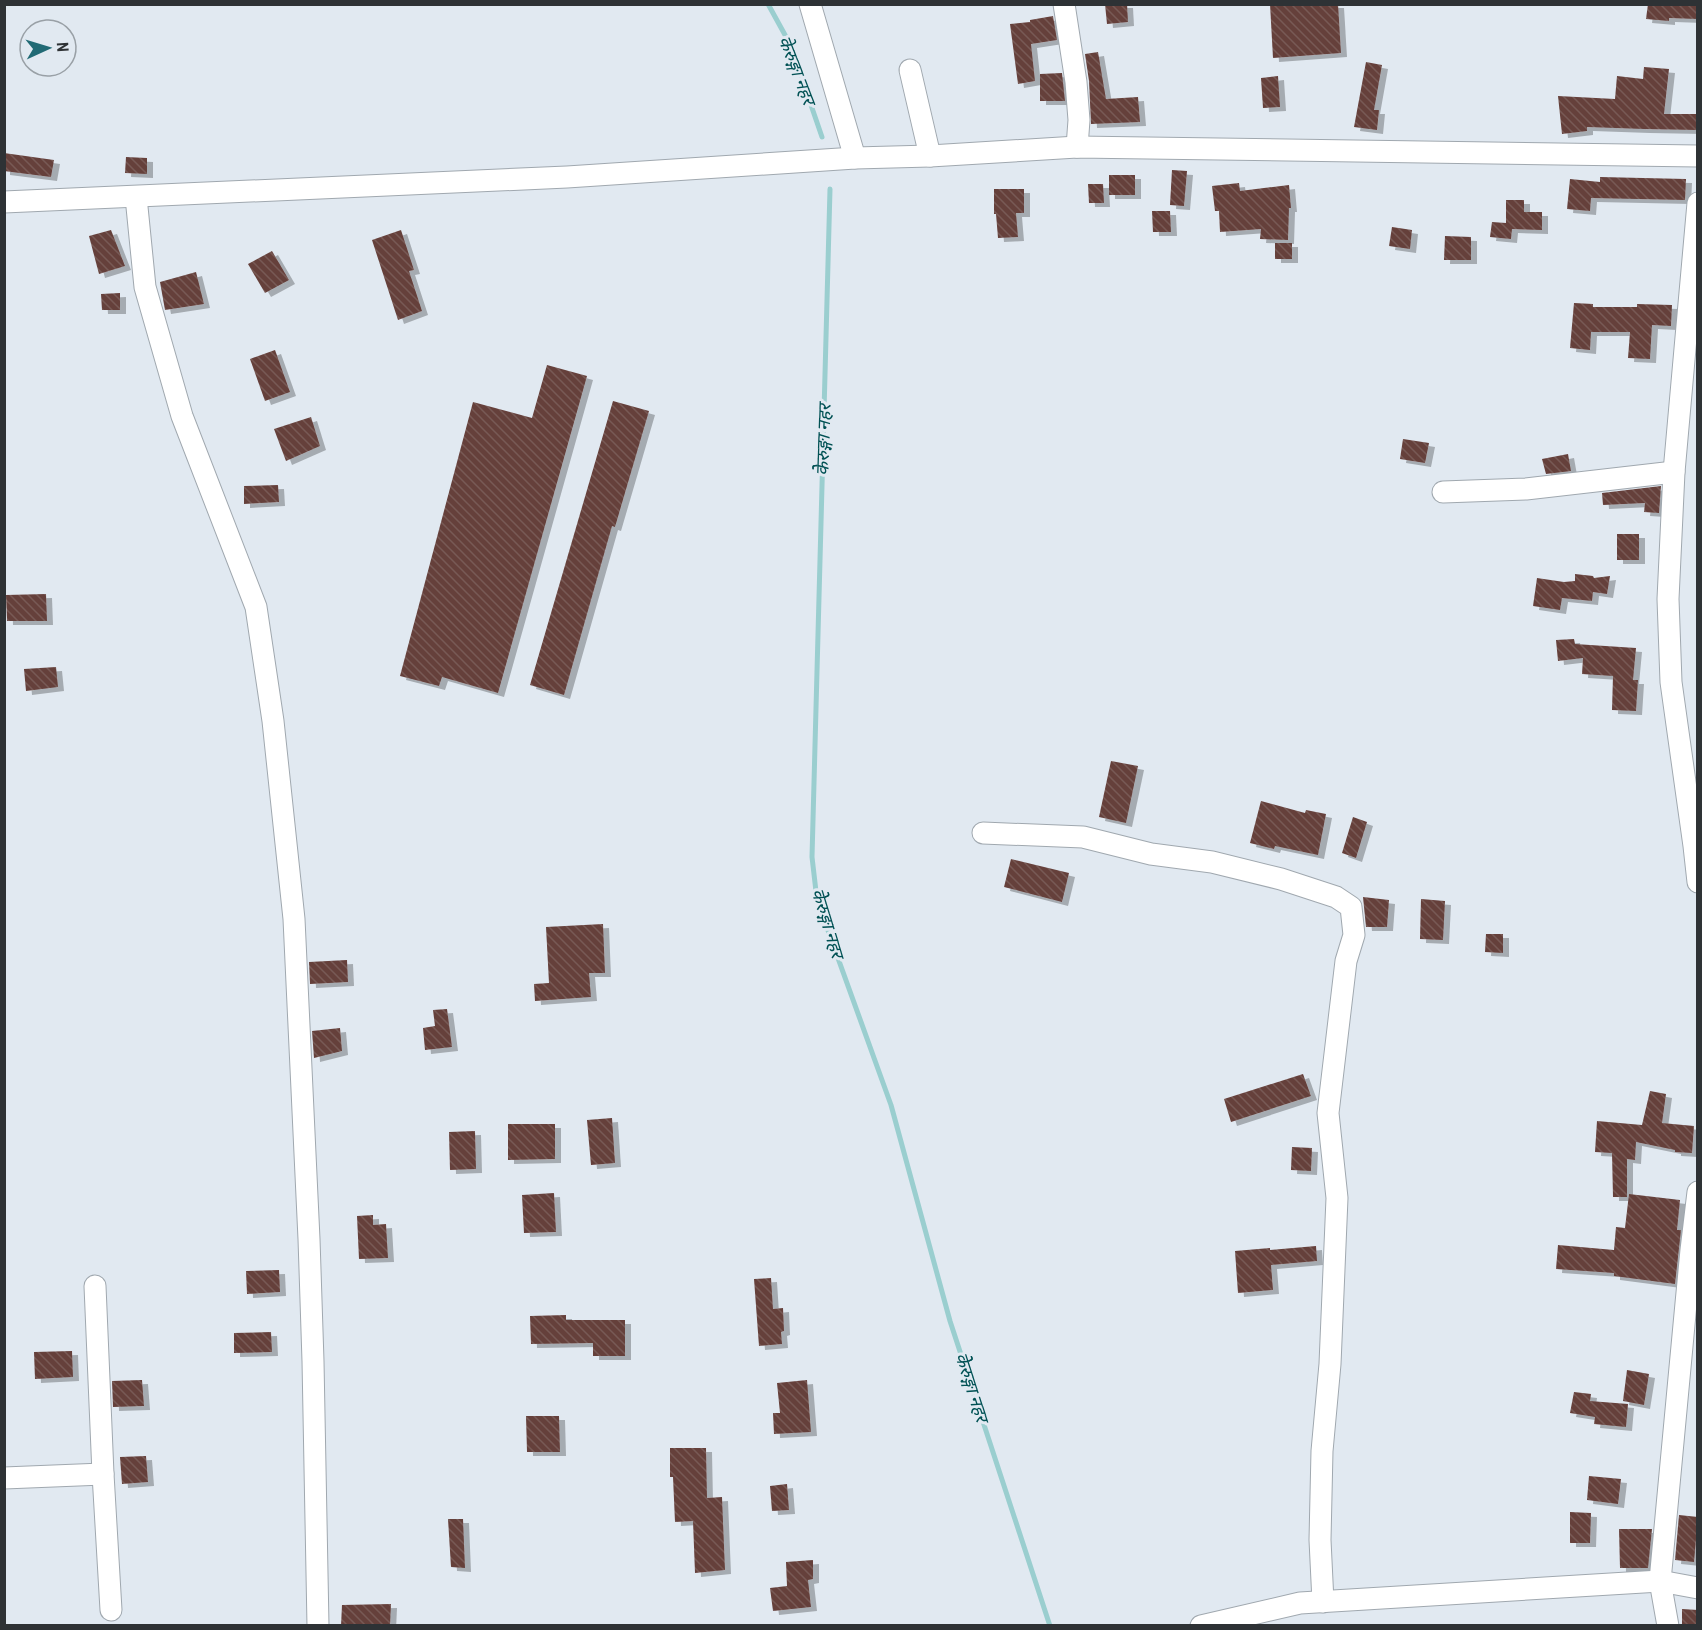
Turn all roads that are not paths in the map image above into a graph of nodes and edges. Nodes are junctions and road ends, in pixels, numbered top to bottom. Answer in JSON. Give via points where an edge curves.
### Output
{"nodes":[{"id":1,"x":810,"y":4,"type":"edge"},
{"id":2,"x":1064,"y":4,"type":"edge"},
{"id":3,"x":910,"y":70,"type":"dead end"},
{"id":4,"x":1077,"y":147,"type":"junction"},
{"id":5,"x":930,"y":156,"type":"junction"},
{"id":6,"x":1698,"y":156,"type":"edge"},
{"id":7,"x":855,"y":158,"type":"junction"},
{"id":8,"x":136,"y":196,"type":"junction"},
{"id":9,"x":4,"y":202,"type":"edge"},
{"id":10,"x":1698,"y":203,"type":"edge"},
{"id":11,"x":1674,"y":472,"type":"junction"},
{"id":12,"x":1443,"y":492,"type":"dead end"},
{"id":13,"x":983,"y":833,"type":"dead end"},
{"id":14,"x":1698,"y":882,"type":"edge"},
{"id":15,"x":1698,"y":1192,"type":"edge"},
{"id":16,"x":1694,"y":1250,"type":"edge"},
{"id":17,"x":95,"y":1286,"type":"dead end"},
{"id":18,"x":103,"y":1474,"type":"junction"},
{"id":19,"x":4,"y":1478,"type":"edge"},
{"id":20,"x":1660,"y":1581,"type":"junction"},
{"id":21,"x":1698,"y":1588,"type":"edge"},
{"id":22,"x":1323,"y":1602,"type":"junction"},
{"id":23,"x":111,"y":1610,"type":"dead end"},
{"id":24,"x":318,"y":1626,"type":"edge"},
{"id":25,"x":1201,"y":1626,"type":"edge"},
{"id":26,"x":1668,"y":1626,"type":"edge"}],
"edges":[{"from":1,"to":7,"type":"street"},
{"from":2,"to":4,"type":"street","via":[[1076,82]]},
{"from":3,"to":5,"type":"street"},
{"from":4,"to":5,"type":"street"},
{"from":4,"to":6,"type":"street"},
{"from":5,"to":7,"type":"street"},
{"from":7,"to":8,"type":"street","via":[[567,177]]},
{"from":8,"to":9,"type":"street"},
{"from":8,"to":24,"type":"street","via":[[145,287],[182,416],[256,607],[273,721],[295,930],[310,1250]]},
{"from":10,"to":11,"type":"street"},
{"from":11,"to":12,"type":"street","via":[[1526,489]]},
{"from":11,"to":14,"type":"street","via":[[1668,598],[1671,682]]},
{"from":13,"to":22,"type":"street","via":[[1083,837],[1151,854],[1212,862],[1281,879],[1336,897],[1351,907],[1353,935],[1346,961],[1328,1113],[1337,1198],[1322,1451]]},
{"from":15,"to":16,"type":"street"},
{"from":16,"to":20,"type":"street"},
{"from":17,"to":18,"type":"street"},
{"from":18,"to":19,"type":"street"},
{"from":18,"to":23,"type":"street"},
{"from":20,"to":21,"type":"street"},
{"from":20,"to":22,"type":"street"},
{"from":20,"to":26,"type":"street"},
{"from":22,"to":25,"type":"street","via":[[1300,1603]]}]}
